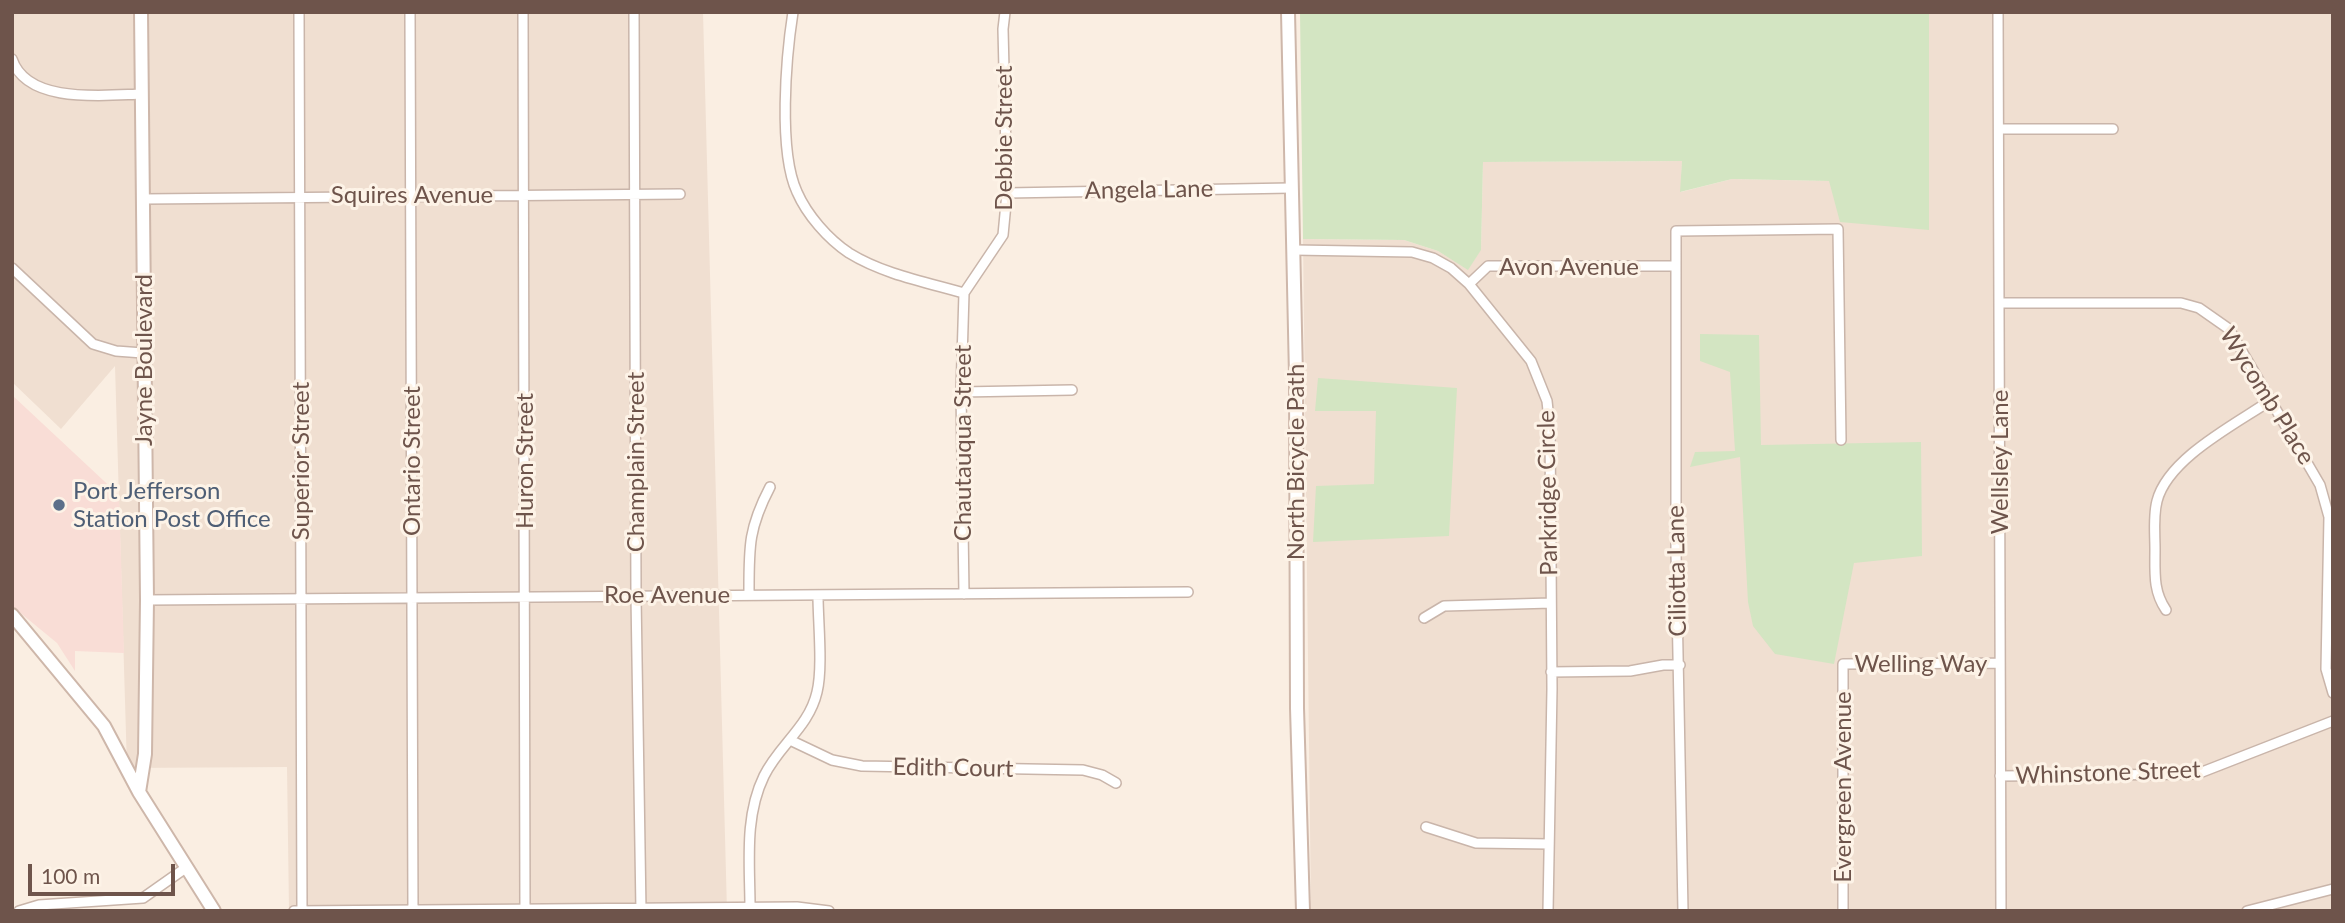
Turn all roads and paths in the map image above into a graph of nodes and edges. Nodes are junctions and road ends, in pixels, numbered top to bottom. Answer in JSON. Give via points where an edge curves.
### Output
{"nodes":[{"id":1,"x":141,"y":12,"type":"edge"},
{"id":2,"x":299,"y":12,"type":"edge"},
{"id":3,"x":410,"y":12,"type":"edge"},
{"id":4,"x":523,"y":12,"type":"edge"},
{"id":5,"x":634,"y":12,"type":"edge"},
{"id":6,"x":793,"y":12,"type":"edge"},
{"id":7,"x":1005,"y":12,"type":"edge"},
{"id":8,"x":1288,"y":12,"type":"edge"},
{"id":9,"x":1998,"y":12,"type":"edge"},
{"id":10,"x":12,"y":59,"type":"edge"},
{"id":11,"x":142,"y":94,"type":"junction"},
{"id":12,"x":1998,"y":129,"type":"junction"},
{"id":13,"x":2113,"y":129,"type":"dead end"},
{"id":14,"x":1291,"y":188,"type":"junction"},
{"id":15,"x":1007,"y":193,"type":"junction"},
{"id":16,"x":413,"y":194,"type":"junction"},
{"id":17,"x":680,"y":194,"type":"dead end"},
{"id":18,"x":301,"y":195,"type":"junction"},
{"id":19,"x":524,"y":195,"type":"junction"},
{"id":20,"x":636,"y":195,"type":"junction"},
{"id":21,"x":145,"y":199,"type":"junction"},
{"id":22,"x":1294,"y":250,"type":"junction"},
{"id":23,"x":1676,"y":266,"type":"junction"},
{"id":24,"x":12,"y":268,"type":"edge"},
{"id":25,"x":1469,"y":284,"type":"junction"},
{"id":26,"x":964,"y":293,"type":"junction"},
{"id":27,"x":2000,"y":303,"type":"junction"},
{"id":28,"x":143,"y":353,"type":"junction"},
{"id":29,"x":1072,"y":390,"type":"dead end"},
{"id":30,"x":961,"y":392,"type":"junction"},
{"id":31,"x":2271,"y":400,"type":"junction"},
{"id":32,"x":1841,"y":440,"type":"dead end"},
{"id":33,"x":770,"y":487,"type":"dead end"},
{"id":34,"x":1188,"y":592,"type":"dead end"},
{"id":35,"x":964,"y":594,"type":"junction"},
{"id":36,"x":749,"y":595,"type":"junction"},
{"id":37,"x":525,"y":596,"type":"junction"},
{"id":38,"x":636,"y":596,"type":"junction"},
{"id":39,"x":818,"y":596,"type":"junction"},
{"id":40,"x":301,"y":598,"type":"junction"},
{"id":41,"x":412,"y":598,"type":"junction"},
{"id":42,"x":147,"y":600,"type":"junction"},
{"id":43,"x":1551,"y":603,"type":"junction"},
{"id":44,"x":2166,"y":610,"type":"dead end"},
{"id":45,"x":12,"y":615,"type":"edge"},
{"id":46,"x":1424,"y":618,"type":"dead end"},
{"id":47,"x":2000,"y":663,"type":"junction"},
{"id":48,"x":1843,"y":664,"type":"joint"},
{"id":49,"x":1680,"y":665,"type":"junction"},
{"id":50,"x":1552,"y":672,"type":"junction"},
{"id":51,"x":2333,"y":693,"type":"edge"},
{"id":52,"x":2333,"y":721,"type":"edge"},
{"id":53,"x":792,"y":741,"type":"junction"},
{"id":54,"x":2000,"y":776,"type":"junction"},
{"id":55,"x":1116,"y":783,"type":"dead end"},
{"id":56,"x":139,"y":792,"type":"junction"},
{"id":57,"x":1426,"y":827,"type":"dead end"},
{"id":58,"x":1549,"y":844,"type":"junction"},
{"id":59,"x":187,"y":867,"type":"junction"},
{"id":60,"x":2333,"y":888,"type":"edge"},
{"id":61,"x":750,"y":908,"type":"junction"},
{"id":62,"x":525,"y":910,"type":"edge"},
{"id":63,"x":641,"y":910,"type":"edge"},
{"id":64,"x":19,"y":911,"type":"edge"},
{"id":65,"x":214,"y":911,"type":"edge"},
{"id":66,"x":295,"y":911,"type":"edge"},
{"id":67,"x":302,"y":911,"type":"edge"},
{"id":68,"x":413,"y":911,"type":"edge"},
{"id":69,"x":829,"y":911,"type":"edge"},
{"id":70,"x":1303,"y":911,"type":"edge"},
{"id":71,"x":1548,"y":911,"type":"edge"},
{"id":72,"x":1683,"y":911,"type":"edge"},
{"id":73,"x":1843,"y":911,"type":"edge"},
{"id":74,"x":2001,"y":911,"type":"edge"},
{"id":75,"x":2247,"y":911,"type":"edge"}],
"edges":[{"from":1,"to":11,"type":"street","name":"Jayne Boulevard"},
{"from":2,"to":18,"type":"street","name":"Superior Street"},
{"from":3,"to":16,"type":"street","name":"Ontario Street"},
{"from":4,"to":19,"type":"street","name":"Huron Street"},
{"from":5,"to":20,"type":"street","name":"Champlain Street"},
{"from":6,"to":26,"type":"street","via":[[784,69],[790,165],[797,193],[824,233],[848,252],[886,271]]},
{"from":7,"to":15,"type":"street","name":"Debbie Street"},
{"from":8,"to":14,"type":"street","name":"North Bicycle Path"},
{"from":9,"to":12,"type":"street","name":"Wellsley Lane"},
{"from":10,"to":11,"type":"street","via":[[27,77],[60,94]]},
{"from":11,"to":21,"type":"street","name":"Jayne Boulevard"},
{"from":12,"to":13,"type":"street"},
{"from":12,"to":27,"type":"street","name":"Wellsley Lane"},
{"from":14,"to":15,"type":"street","name":"Angela Lane"},
{"from":14,"to":22,"type":"street","name":"North Bicycle Path"},
{"from":15,"to":26,"type":"street","name":"Debbie Street","via":[[1003,234]]},
{"from":16,"to":18,"type":"street","name":"Squires Avenue"},
{"from":16,"to":19,"type":"street","name":"Squires Avenue"},
{"from":16,"to":41,"type":"street","name":"Ontario Street"},
{"from":17,"to":20,"type":"street","name":"Squires Avenue"},
{"from":18,"to":21,"type":"street","name":"Squires Avenue"},
{"from":18,"to":40,"type":"street","name":"Superior Street"},
{"from":19,"to":20,"type":"street","name":"Squires Avenue"},
{"from":19,"to":37,"type":"street","name":"Huron Street"},
{"from":20,"to":38,"type":"street","name":"Champlain Street"},
{"from":21,"to":28,"type":"street","name":"Jayne Boulevard"},
{"from":22,"to":25,"type":"street","name":"Parkridge Circle","via":[[1412,252],[1433,258]]},
{"from":22,"to":70,"type":"street","name":"North Bicycle Path"},
{"from":23,"to":25,"type":"street","name":"Avon Avenue","via":[[1488,266]]},
{"from":23,"to":32,"type":"street","name":"Ciliotta Lane","via":[[1675,231],[1839,229]]},
{"from":23,"to":49,"type":"street","name":"Ciliotta Lane"},
{"from":24,"to":28,"type":"street","via":[[93,344]]},
{"from":25,"to":43,"type":"street","name":"Parkridge Circle","via":[[1531,361],[1547,401]]},
{"from":26,"to":30,"type":"street","name":"Chautauqua Street"},
{"from":27,"to":31,"type":"street","name":"Wycomb Place","via":[[2172,302],[2199,308],[2229,329]]},
{"from":27,"to":47,"type":"street","name":"Wellsley Lane"},
{"from":28,"to":42,"type":"street","name":"Jayne Boulevard"},
{"from":29,"to":30,"type":"street"},
{"from":30,"to":35,"type":"street","name":"Chautauqua Street"},
{"from":31,"to":44,"type":"street","via":[[2186,458],[2164,482],[2155,520],[2156,594]]},
{"from":31,"to":51,"type":"street","name":"Wycomb Place","via":[[2311,465],[2326,504],[2326,669]]},
{"from":33,"to":36,"type":"street","via":[[749,538]]},
{"from":34,"to":35,"type":"street","name":"Roe Avenue"},
{"from":35,"to":39,"type":"street","name":"Roe Avenue"},
{"from":36,"to":38,"type":"street","name":"Roe Avenue"},
{"from":36,"to":39,"type":"street","name":"Roe Avenue"},
{"from":37,"to":38,"type":"street","name":"Roe Avenue"},
{"from":37,"to":41,"type":"street","name":"Roe Avenue"},
{"from":37,"to":62,"type":"street","name":"Huron Street"},
{"from":38,"to":63,"type":"street","name":"Champlain Street"},
{"from":39,"to":53,"type":"street","via":[[818,689],[809,716]]},
{"from":40,"to":41,"type":"street","name":"Roe Avenue"},
{"from":40,"to":42,"type":"street","name":"Roe Avenue"},
{"from":40,"to":67,"type":"street","name":"Superior Street"},
{"from":41,"to":68,"type":"street","name":"Ontario Street"},
{"from":42,"to":56,"type":"street","name":"Jayne Boulevard","via":[[145,754]]},
{"from":43,"to":46,"type":"street","via":[[1444,606]]},
{"from":43,"to":50,"type":"street","name":"Parkridge Circle"},
{"from":45,"to":56,"type":"street","via":[[104,726]]},
{"from":47,"to":48,"type":"street","name":"Welling Way"},
{"from":47,"to":54,"type":"street","name":"Wellsley Lane"},
{"from":48,"to":73,"type":"street","name":"Evergreen Avenue"},
{"from":49,"to":50,"type":"street"},
{"from":49,"to":72,"type":"street","name":"Ciliotta Lane"},
{"from":50,"to":58,"type":"street","name":"Parkridge Circle"},
{"from":52,"to":54,"type":"street","name":"Whinstone Street","via":[[2196,774]]},
{"from":53,"to":55,"type":"street","name":"Edith Court","via":[[832,760],[862,766],[1083,770]]},
{"from":53,"to":61,"type":"street","via":[[764,776],[754,802]]},
{"from":54,"to":74,"type":"street","name":"Wellsley Lane"},
{"from":56,"to":59,"type":"street"},
{"from":57,"to":58,"type":"street","via":[[1476,843]]},
{"from":58,"to":71,"type":"street","name":"Parkridge Circle"},
{"from":59,"to":64,"type":"street","via":[[143,898],[39,905]]},
{"from":59,"to":65,"type":"street"},
{"from":60,"to":75,"type":"street"},
{"from":61,"to":63,"type":"street"},
{"from":61,"to":69,"type":"street"},
{"from":62,"to":63,"type":"street"},
{"from":62,"to":68,"type":"street"},
{"from":66,"to":67,"type":"street"},
{"from":67,"to":68,"type":"street"}]}
